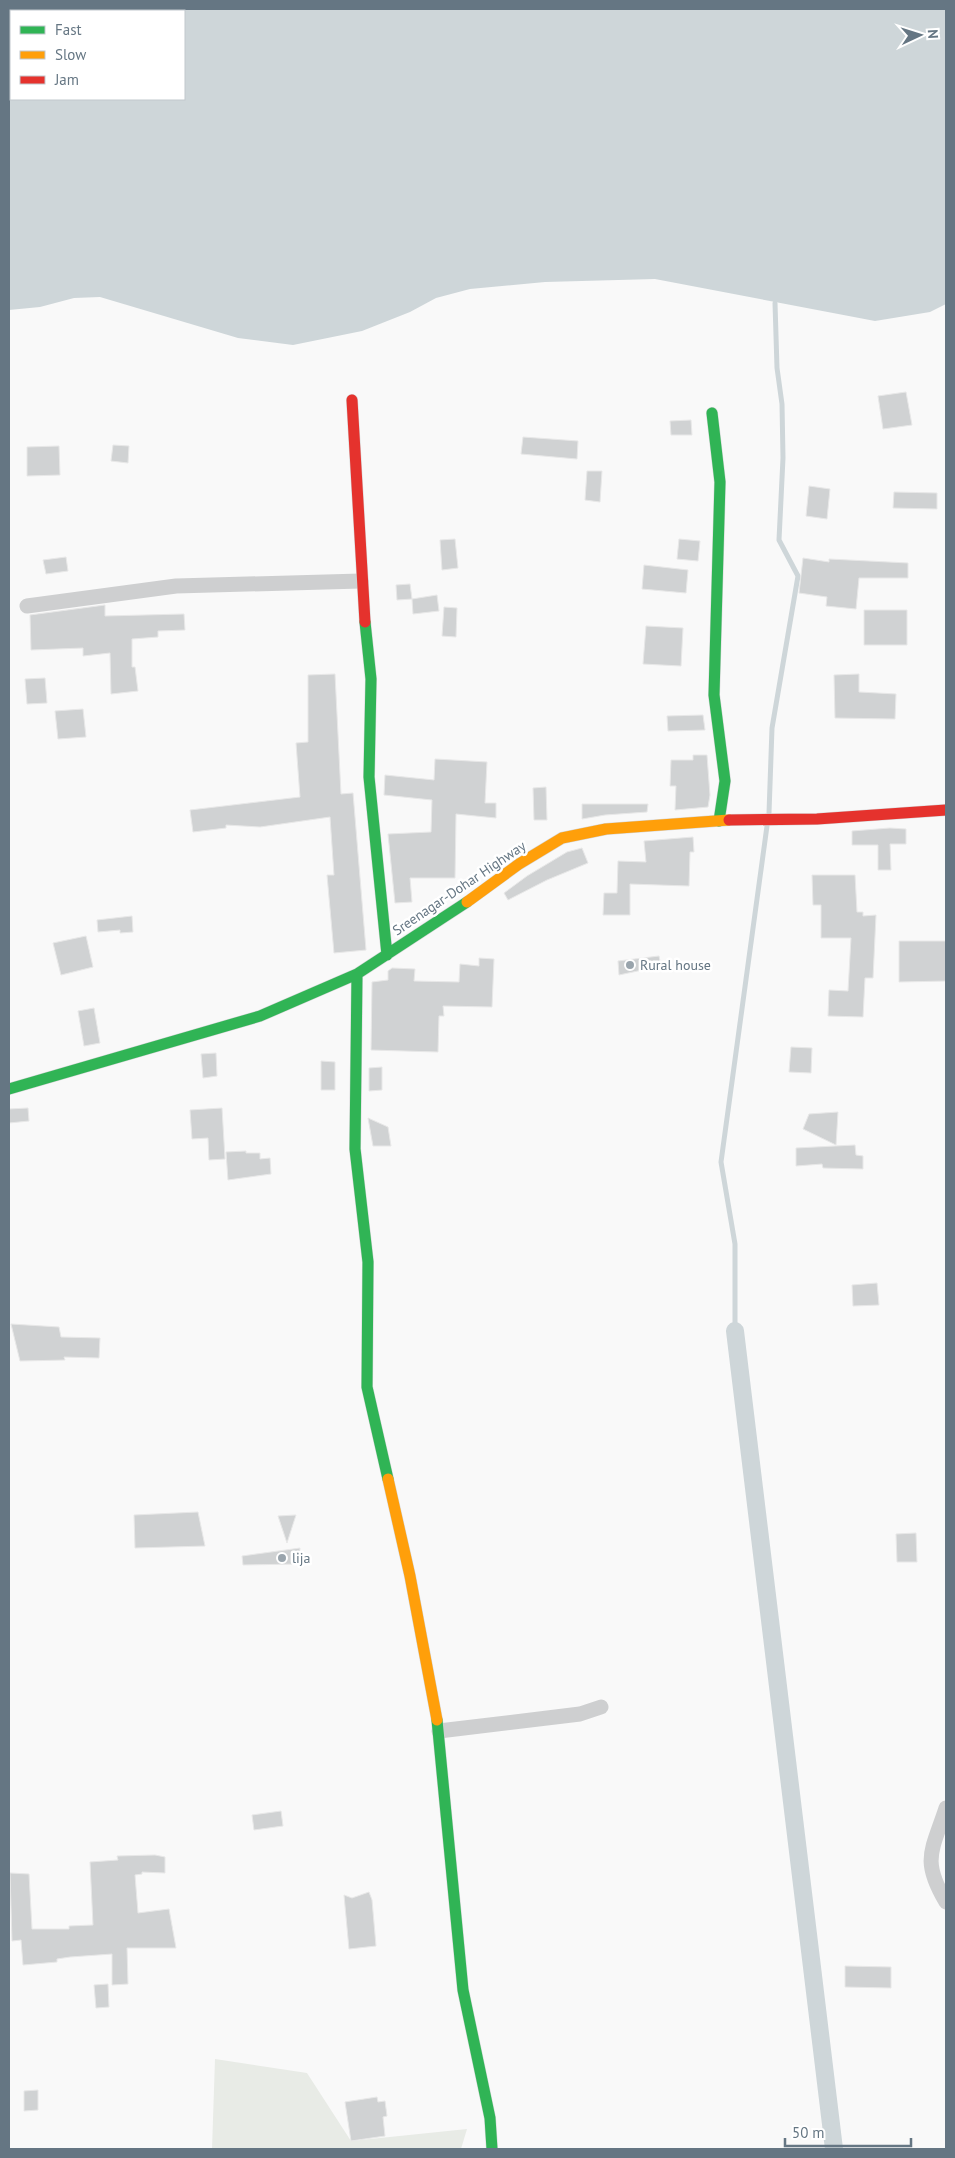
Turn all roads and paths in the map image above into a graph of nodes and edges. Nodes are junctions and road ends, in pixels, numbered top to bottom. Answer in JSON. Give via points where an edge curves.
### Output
{"nodes":[{"id":1,"x":352,"y":400,"type":"dead end"},
{"id":2,"x":712,"y":412,"type":"dead end"},
{"id":3,"x":361,"y":581,"type":"junction"},
{"id":4,"x":27,"y":606,"type":"dead end"},
{"id":5,"x":946,"y":810,"type":"edge"},
{"id":6,"x":720,"y":821,"type":"junction"},
{"id":7,"x":387,"y":955,"type":"junction"},
{"id":8,"x":357,"y":974,"type":"junction"},
{"id":9,"x":9,"y":1089,"type":"edge"},
{"id":10,"x":601,"y":1707,"type":"dead end"},
{"id":11,"x":439,"y":1731,"type":"junction"},
{"id":12,"x":946,"y":1808,"type":"edge"},
{"id":13,"x":946,"y":1902,"type":"edge"},
{"id":14,"x":492,"y":2149,"type":"edge"}],
"edges":[{"from":1,"to":3,"type":"street"},
{"from":2,"to":6,"type":"street","via":[[720,482],[714,695],[725,781]]},
{"from":3,"to":4,"type":"street","via":[[176,586]]},
{"from":3,"to":7,"type":"street","via":[[371,679],[369,777]]},
{"from":5,"to":6,"type":"street","name":"Sreenagar-Dohar Highway","via":[[817,819]]},
{"from":6,"to":7,"type":"street","name":"Sreenagar-Dohar Highway","via":[[606,829],[562,838]]},
{"from":7,"to":8,"type":"street","name":"Sreenagar-Dohar Highway"},
{"from":8,"to":9,"type":"street","name":"Sreenagar-Dohar Highway","via":[[260,1016]]},
{"from":8,"to":11,"type":"street","via":[[355,1149],[368,1262],[367,1387],[410,1576]]},
{"from":10,"to":11,"type":"street","via":[[580,1714]]},
{"from":11,"to":14,"type":"street","via":[[463,1990],[490,2118]]},
{"from":12,"to":13,"type":"street","via":[[930,1858],[934,1881]]}]}
